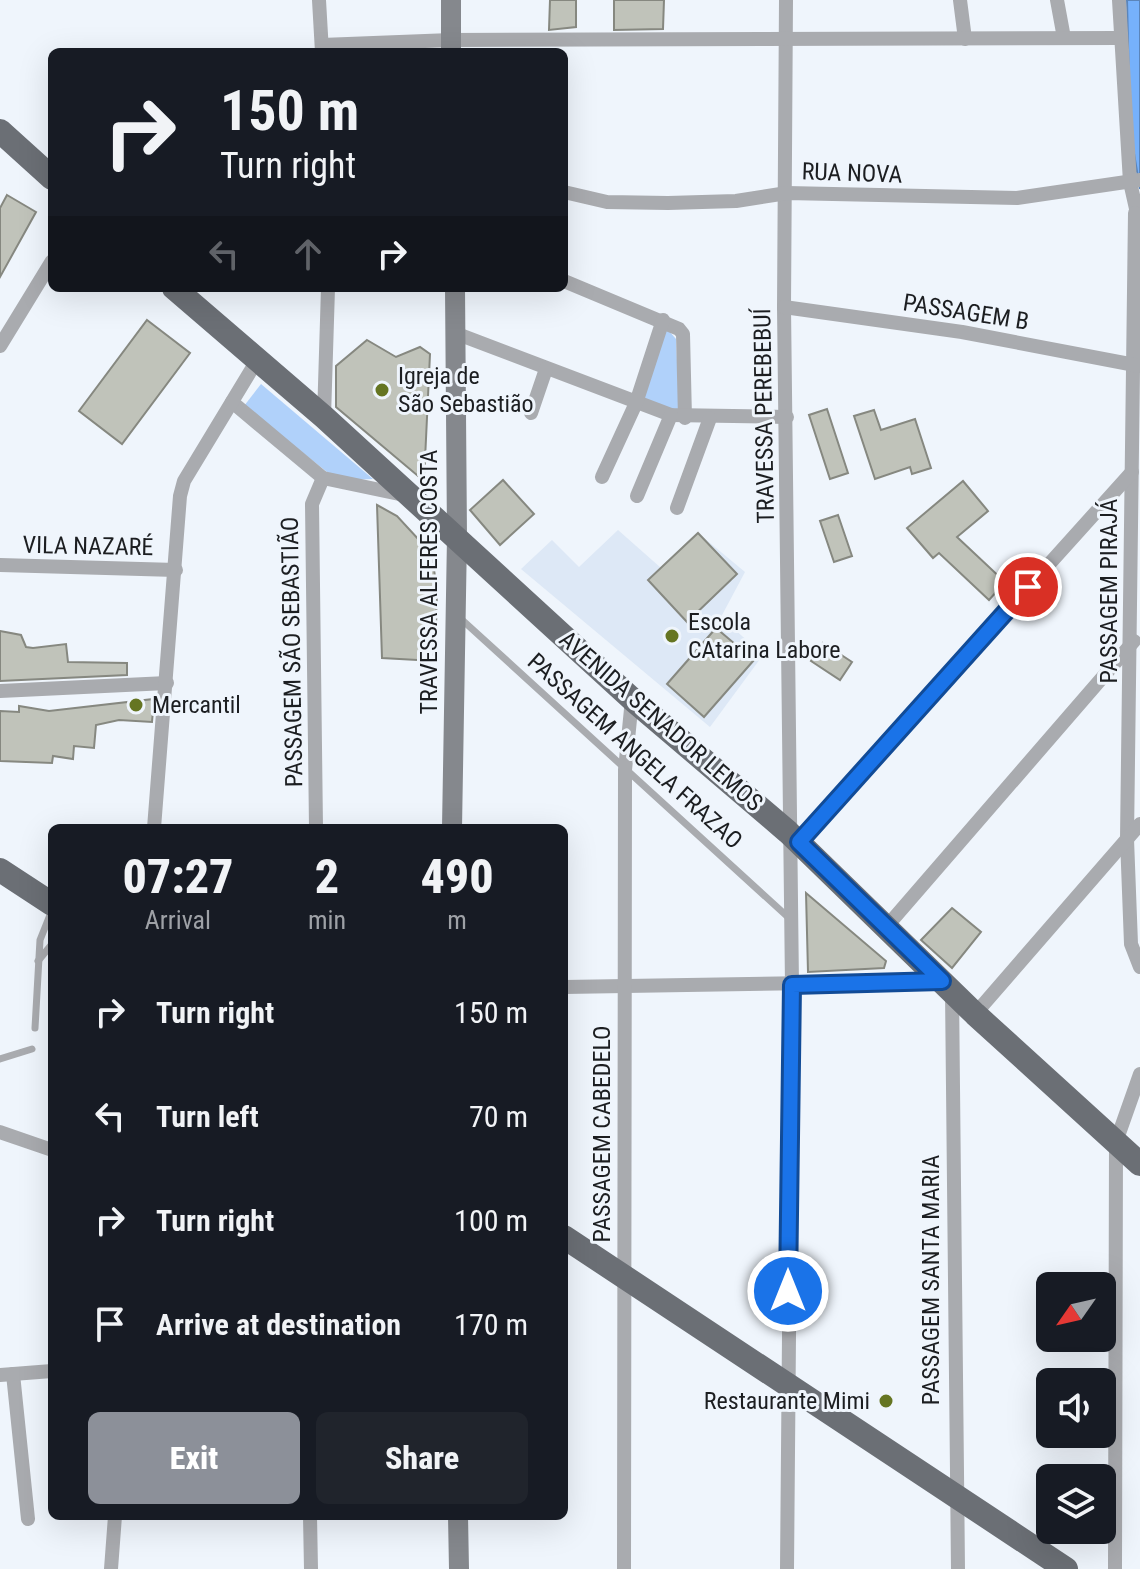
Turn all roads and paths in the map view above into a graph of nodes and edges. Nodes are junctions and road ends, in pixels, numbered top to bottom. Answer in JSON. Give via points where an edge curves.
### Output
{"nodes":[{"id":1,"x":319,"y":0,"type":"edge"},
{"id":2,"x":451,"y":0,"type":"edge"},
{"id":3,"x":786,"y":0,"type":"edge"},
{"id":4,"x":960,"y":0,"type":"edge"},
{"id":5,"x":1057,"y":0,"type":"edge"},
{"id":6,"x":1119,"y":0,"type":"edge"},
{"id":7,"x":1064,"y":38,"type":"junction"},
{"id":8,"x":1120,"y":38,"type":"junction"},
{"id":9,"x":965,"y":39,"type":"junction"},
{"id":10,"x":786,"y":40,"type":"junction"},
{"id":11,"x":451,"y":46,"type":"edge"},
{"id":12,"x":322,"y":48,"type":"edge"},
{"id":13,"x":365,"y":48,"type":"edge"},
{"id":14,"x":0,"y":131,"type":"edge"},
{"id":15,"x":48,"y":174,"type":"edge"},
{"id":16,"x":1135,"y":181,"type":"edge"},
{"id":17,"x":568,"y":193,"type":"edge"},
{"id":18,"x":787,"y":193,"type":"junction"},
{"id":19,"x":1138,"y":219,"type":"edge"},
{"id":20,"x":48,"y":268,"type":"edge"},
{"id":21,"x":568,"y":283,"type":"edge"},
{"id":22,"x":178,"y":292,"type":"edge"},
{"id":23,"x":328,"y":292,"type":"edge"},
{"id":24,"x":455,"y":292,"type":"edge"},
{"id":25,"x":784,"y":307,"type":"junction"},
{"id":26,"x":663,"y":320,"type":"junction"},
{"id":27,"x":455,"y":333,"type":"junction"},
{"id":28,"x":0,"y":346,"type":"edge"},
{"id":29,"x":256,"y":362,"type":"junction"},
{"id":30,"x":1137,"y":365,"type":"edge"},
{"id":31,"x":546,"y":369,"type":"junction"},
{"id":32,"x":232,"y":402,"type":"junction"},
{"id":33,"x":636,"y":403,"type":"junction"},
{"id":34,"x":531,"y":413,"type":"dead end"},
{"id":35,"x":678,"y":416,"type":"junction"},
{"id":36,"x":324,"y":417,"type":"junction"},
{"id":37,"x":787,"y":417,"type":"junction"},
{"id":38,"x":710,"y":418,"type":"junction"},
{"id":39,"x":1132,"y":472,"type":"junction"},
{"id":40,"x":602,"y":477,"type":"dead end"},
{"id":41,"x":323,"y":478,"type":"junction"},
{"id":42,"x":408,"y":496,"type":"junction"},
{"id":43,"x":637,"y":496,"type":"dead end"},
{"id":44,"x":677,"y":508,"type":"dead end"},
{"id":45,"x":457,"y":537,"type":"junction"},
{"id":46,"x":0,"y":565,"type":"edge"},
{"id":47,"x":176,"y":570,"type":"junction"},
{"id":48,"x":455,"y":613,"type":"junction"},
{"id":49,"x":1136,"y":639,"type":"edge"},
{"id":50,"x":167,"y":683,"type":"junction"},
{"id":51,"x":0,"y":691,"type":"edge"},
{"id":52,"x":632,"y":699,"type":"junction"},
{"id":53,"x":625,"y":770,"type":"junction"},
{"id":54,"x":154,"y":824,"type":"edge"},
{"id":55,"x":316,"y":824,"type":"edge"},
{"id":56,"x":452,"y":824,"type":"edge"},
{"id":57,"x":1140,"y":824,"type":"edge"},
{"id":58,"x":793,"y":837,"type":"junction"},
{"id":59,"x":1127,"y":839,"type":"junction"},
{"id":60,"x":0,"y":870,"type":"edge"},
{"id":61,"x":48,"y":904,"type":"edge"},
{"id":62,"x":48,"y":918,"type":"edge"},
{"id":63,"x":789,"y":918,"type":"junction"},
{"id":64,"x":888,"y":925,"type":"junction"},
{"id":65,"x":48,"y":949,"type":"edge"},
{"id":66,"x":38,"y":961,"type":"junction"},
{"id":67,"x":1140,"y":967,"type":"edge"},
{"id":68,"x":625,"y":983,"type":"junction"},
{"id":69,"x":792,"y":985,"type":"junction"},
{"id":70,"x":947,"y":986,"type":"junction"},
{"id":71,"x":568,"y":987,"type":"edge"},
{"id":72,"x":975,"y":1014,"type":"junction"},
{"id":73,"x":35,"y":1028,"type":"dead end"},
{"id":74,"x":32,"y":1049,"type":"dead end"},
{"id":75,"x":0,"y":1059,"type":"edge"},
{"id":76,"x":1140,"y":1074,"type":"edge"},
{"id":77,"x":0,"y":1132,"type":"edge"},
{"id":78,"x":1116,"y":1142,"type":"junction"},
{"id":79,"x":48,"y":1149,"type":"edge"},
{"id":80,"x":1140,"y":1164,"type":"edge"},
{"id":81,"x":568,"y":1240,"type":"edge"},
{"id":82,"x":623,"y":1277,"type":"junction"},
{"id":83,"x":48,"y":1371,"type":"edge"},
{"id":84,"x":6,"y":1375,"type":"edge"},
{"id":85,"x":787,"y":1383,"type":"junction"},
{"id":86,"x":955,"y":1493,"type":"junction"},
{"id":87,"x":28,"y":1519,"type":"dead end"},
{"id":88,"x":115,"y":1520,"type":"edge"},
{"id":89,"x":310,"y":1520,"type":"edge"},
{"id":90,"x":458,"y":1520,"type":"edge"},
{"id":91,"x":111,"y":1569,"type":"edge"},
{"id":92,"x":311,"y":1569,"type":"edge"},
{"id":93,"x":459,"y":1569,"type":"edge"},
{"id":94,"x":624,"y":1569,"type":"edge"},
{"id":95,"x":787,"y":1569,"type":"edge"},
{"id":96,"x":958,"y":1569,"type":"edge"},
{"id":97,"x":1066,"y":1569,"type":"edge"},
{"id":98,"x":1115,"y":1569,"type":"edge"}],
"edges":[{"from":1,"to":12,"type":"street"},
{"from":2,"to":11,"type":"street"},
{"from":3,"to":10,"type":"street","name":"TRAVESSA PEREBEBUÍ"},
{"from":4,"to":9,"type":"street"},
{"from":5,"to":7,"type":"street"},
{"from":6,"to":8,"type":"street","name":"PASSAGEM PIRAJÁ"},
{"from":7,"to":8,"type":"street"},
{"from":7,"to":9,"type":"street"},
{"from":8,"to":16,"type":"street","name":"PASSAGEM PIRAJÁ"},
{"from":9,"to":10,"type":"street"},
{"from":10,"to":11,"type":"street"},
{"from":10,"to":18,"type":"street","name":"TRAVESSA PEREBEBUÍ"},
{"from":11,"to":13,"type":"street"},
{"from":14,"to":15,"type":"main road"},
{"from":16,"to":18,"type":"street","name":"RUA NOVA","via":[[1017,198]]},
{"from":16,"to":19,"type":"street","name":"PASSAGEM PIRAJÁ"},
{"from":17,"to":18,"type":"street","name":"RUA NOVA","via":[[607,202],[668,203]]},
{"from":18,"to":25,"type":"street","name":"TRAVESSA PEREBEBUÍ"},
{"from":19,"to":30,"type":"street","name":"PASSAGEM PIRAJÁ"},
{"from":20,"to":28,"type":"street"},
{"from":21,"to":26,"type":"street"},
{"from":22,"to":29,"type":"main road","name":"AVENIDA SENADOR LEMOS"},
{"from":23,"to":36,"type":"street"},
{"from":24,"to":27,"type":"street","name":"TRAVESSA ALFERES COSTA"},
{"from":25,"to":30,"type":"street","name":"PASSAGEM B","via":[[962,332]]},
{"from":25,"to":37,"type":"street","name":"TRAVESSA PEREBEBUÍ"},
{"from":26,"to":33,"type":"street"},
{"from":26,"to":35,"type":"street","via":[[683,334]]},
{"from":27,"to":31,"type":"street"},
{"from":27,"to":45,"type":"street","name":"TRAVESSA ALFERES COSTA"},
{"from":29,"to":32,"type":"street"},
{"from":29,"to":36,"type":"main road","name":"AVENIDA SENADOR LEMOS"},
{"from":30,"to":39,"type":"street","name":"PASSAGEM PIRAJÁ"},
{"from":31,"to":33,"type":"street"},
{"from":31,"to":34,"type":"street"},
{"from":32,"to":41,"type":"street"},
{"from":32,"to":47,"type":"street","via":[[184,481]]},
{"from":33,"to":35,"type":"street"},
{"from":33,"to":40,"type":"street"},
{"from":35,"to":38,"type":"street"},
{"from":35,"to":43,"type":"street"},
{"from":36,"to":42,"type":"main road","name":"AVENIDA SENADOR LEMOS"},
{"from":37,"to":38,"type":"street"},
{"from":37,"to":58,"type":"street","name":"TRAVESSA PEREBEBUÍ"},
{"from":38,"to":44,"type":"street"},
{"from":39,"to":49,"type":"street","name":"PASSAGEM PIRAJÁ"},
{"from":39,"to":58,"type":"street"},
{"from":41,"to":42,"type":"street"},
{"from":41,"to":55,"type":"street","name":"PASSAGEM SÃO SEBASTIÃO","via":[[312,504]]},
{"from":42,"to":45,"type":"main road","name":"AVENIDA SENADOR LEMOS"},
{"from":45,"to":48,"type":"street","name":"TRAVESSA ALFERES COSTA"},
{"from":45,"to":52,"type":"main road","name":"AVENIDA SENADOR LEMOS"},
{"from":46,"to":47,"type":"street","name":"VILA NAZARÉ"},
{"from":47,"to":50,"type":"street"},
{"from":48,"to":53,"type":"lane","name":"PASSAGEM ANGELA FRAZAO"},
{"from":48,"to":56,"type":"street","name":"TRAVESSA ALFERES COSTA"},
{"from":49,"to":59,"type":"street","name":"PASSAGEM PIRAJÁ"},
{"from":49,"to":64,"type":"street"},
{"from":50,"to":51,"type":"street"},
{"from":50,"to":54,"type":"street"},
{"from":52,"to":53,"type":"street","name":"PASSAGEM CABEDELO"},
{"from":52,"to":58,"type":"main road","name":"AVENIDA SENADOR LEMOS"},
{"from":53,"to":63,"type":"lane","name":"PASSAGEM ANGELA FRAZAO"},
{"from":53,"to":68,"type":"street","name":"PASSAGEM CABEDELO"},
{"from":57,"to":59,"type":"street"},
{"from":58,"to":63,"type":"street","name":"TRAVESSA PEREBEBUÍ"},
{"from":58,"to":64,"type":"main road","name":"AVENIDA SENADOR LEMOS"},
{"from":59,"to":67,"type":"street","name":"PASSAGEM PIRAJÁ","via":[[1131,944]]},
{"from":59,"to":72,"type":"street"},
{"from":60,"to":61,"type":"main road"},
{"from":62,"to":66,"type":"lane"},
{"from":63,"to":69,"type":"street","name":"TRAVESSA PEREBEBUÍ"},
{"from":64,"to":70,"type":"main road","name":"AVENIDA SENADOR LEMOS"},
{"from":65,"to":66,"type":"lane"},
{"from":66,"to":73,"type":"lane"},
{"from":68,"to":69,"type":"street"},
{"from":68,"to":71,"type":"street"},
{"from":68,"to":82,"type":"street","name":"PASSAGEM CABEDELO"},
{"from":69,"to":70,"type":"street"},
{"from":69,"to":85,"type":"street","name":"TRAVESSA PEREBEBUÍ"},
{"from":70,"to":72,"type":"main road","name":"AVENIDA SENADOR LEMOS"},
{"from":70,"to":86,"type":"street","name":"PASSAGEM SANTA MARIA"},
{"from":72,"to":78,"type":"main road","name":"AVENIDA SENADOR LEMOS"},
{"from":74,"to":75,"type":"lane"},
{"from":76,"to":78,"type":"street"},
{"from":77,"to":79,"type":"street"},
{"from":78,"to":80,"type":"main road","name":"AVENIDA SENADOR LEMOS"},
{"from":78,"to":98,"type":"street"},
{"from":81,"to":82,"type":"main road"},
{"from":82,"to":85,"type":"main road"},
{"from":82,"to":94,"type":"street","name":"PASSAGEM CABEDELO"},
{"from":83,"to":84,"type":"street"},
{"from":84,"to":87,"type":"street"},
{"from":85,"to":86,"type":"main road"},
{"from":85,"to":95,"type":"street","name":"TRAVESSA PEREBEBUÍ"},
{"from":86,"to":96,"type":"street","name":"PASSAGEM SANTA MARIA"},
{"from":86,"to":97,"type":"main road"},
{"from":88,"to":91,"type":"street"},
{"from":89,"to":92,"type":"street"},
{"from":90,"to":93,"type":"street"}]}
